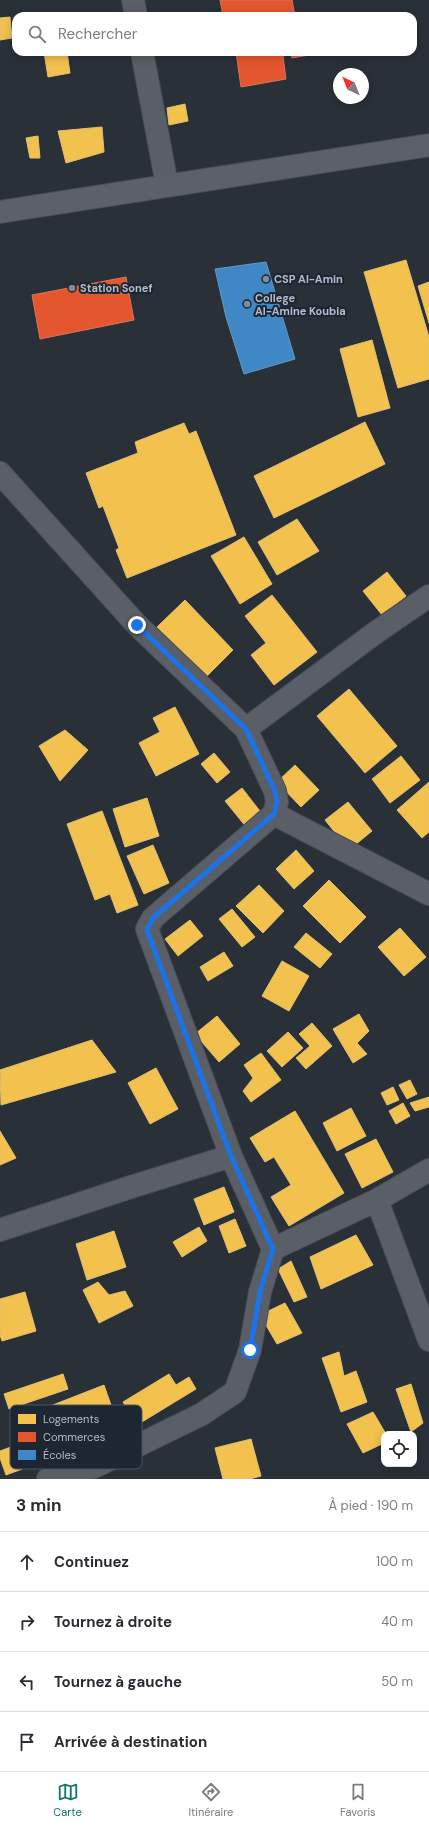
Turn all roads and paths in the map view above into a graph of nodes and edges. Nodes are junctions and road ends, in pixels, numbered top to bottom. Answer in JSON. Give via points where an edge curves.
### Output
{"nodes":[{"id":1,"x":133,"y":0,"type":"edge"},
{"id":2,"x":135,"y":12,"type":"edge"},
{"id":3,"x":143,"y":56,"type":"edge"},
{"id":4,"x":429,"y":145,"type":"edge"},
{"id":5,"x":167,"y":186,"type":"junction"},
{"id":6,"x":0,"y":212,"type":"edge"},
{"id":7,"x":0,"y":473,"type":"edge"},
{"id":8,"x":429,"y":596,"type":"edge"},
{"id":9,"x":246,"y":729,"type":"junction"},
{"id":10,"x":274,"y":814,"type":"junction"},
{"id":11,"x":429,"y":894,"type":"edge"},
{"id":12,"x":231,"y":1156,"type":"junction"},
{"id":13,"x":429,"y":1170,"type":"edge"},
{"id":14,"x":377,"y":1200,"type":"junction"},
{"id":15,"x":0,"y":1230,"type":"edge"},
{"id":16,"x":273,"y":1249,"type":"junction"},
{"id":17,"x":429,"y":1340,"type":"edge"},
{"id":18,"x":142,"y":1447,"type":"edge"},
{"id":19,"x":95,"y":1473,"type":"edge"},
{"id":20,"x":48,"y":1479,"type":"edge"}],
"edges":[{"from":1,"to":2,"type":"street"},
{"from":3,"to":5,"type":"street"},
{"from":4,"to":5,"type":"main road"},
{"from":5,"to":6,"type":"main road"},
{"from":7,"to":9,"type":"street","via":[[137,625]]},
{"from":8,"to":9,"type":"street"},
{"from":9,"to":10,"type":"street","via":[[275,791],[277,802]]},
{"from":10,"to":11,"type":"street"},
{"from":10,"to":12,"type":"street","via":[[153,918],[147,930]]},
{"from":12,"to":15,"type":"street"},
{"from":12,"to":16,"type":"street"},
{"from":13,"to":14,"type":"street"},
{"from":14,"to":16,"type":"street"},
{"from":14,"to":17,"type":"street"},
{"from":16,"to":18,"type":"street","via":[[260,1292],[250,1350],[235,1392],[202,1414]]},
{"from":19,"to":20,"type":"street"}]}
